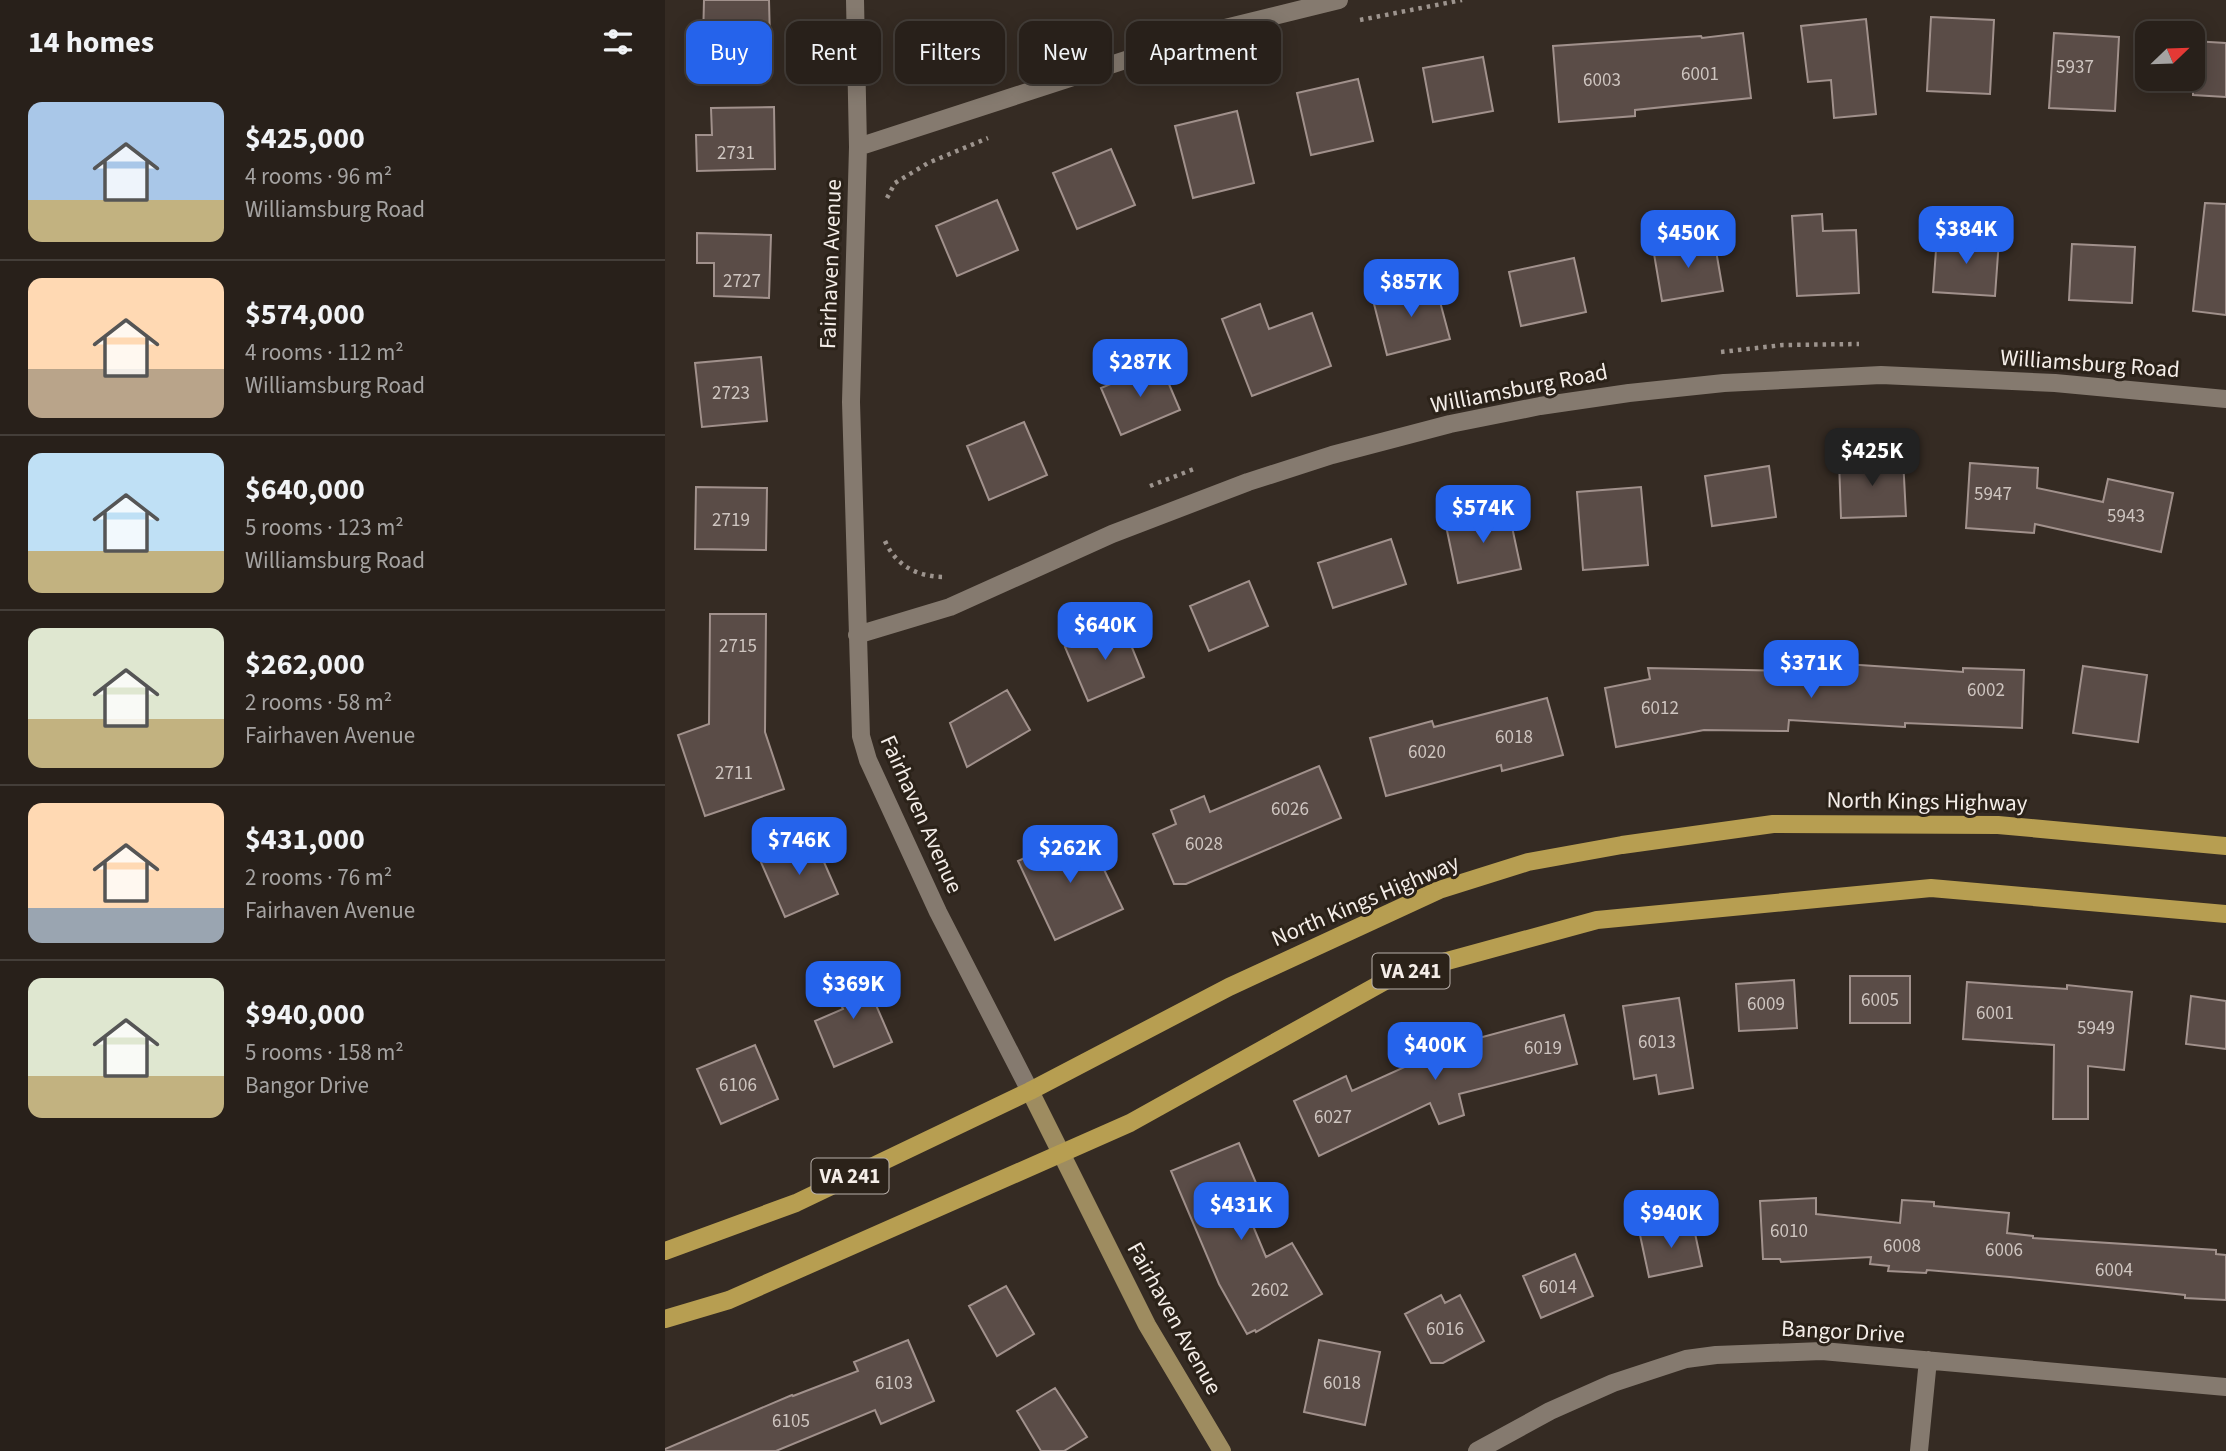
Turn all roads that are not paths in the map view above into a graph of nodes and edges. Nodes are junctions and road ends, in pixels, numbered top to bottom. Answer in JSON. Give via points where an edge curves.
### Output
{"nodes":[{"id":1,"x":855,"y":0,"type":"edge"},
{"id":2,"x":1339,"y":0,"type":"edge"},
{"id":3,"x":858,"y":146,"type":"junction"},
{"id":4,"x":2226,"y":399,"type":"edge"},
{"id":5,"x":857,"y":635,"type":"junction"},
{"id":6,"x":2226,"y":846,"type":"edge"},
{"id":7,"x":2226,"y":914,"type":"edge"},
{"id":8,"x":1030,"y":1091,"type":"junction"},
{"id":9,"x":1062,"y":1153,"type":"junction"},
{"id":10,"x":665,"y":1251,"type":"edge"},
{"id":11,"x":665,"y":1319,"type":"edge"},
{"id":12,"x":1928,"y":1360,"type":"junction"},
{"id":13,"x":2226,"y":1387,"type":"edge"},
{"id":14,"x":1222,"y":1451,"type":"edge"},
{"id":15,"x":1477,"y":1451,"type":"edge"},
{"id":16,"x":1919,"y":1451,"type":"edge"}],
"edges":[{"from":1,"to":3,"type":"street","name":"Fairhaven Avenue"},
{"from":2,"to":3,"type":"street","via":[[1221,29]]},
{"from":3,"to":5,"type":"street","name":"Fairhaven Avenue","via":[[851,402]]},
{"from":4,"to":5,"type":"street","name":"Williamsburg Road","via":[[2055,383],[1881,375],[1724,383],[1540,406],[1450,424],[1248,482],[1112,534],[950,607]]},
{"from":5,"to":8,"type":"street","name":"Fairhaven Avenue","via":[[861,736],[868,760],[938,912]]},
{"from":6,"to":8,"type":"main road","name":"North Kings Highway","number":"VA 241","via":[[1998,825],[1773,824],[1528,862],[1439,890],[1343,933]]},
{"from":7,"to":9,"type":"main road","number":"VA 241","via":[[1931,887],[1597,920],[1395,975],[1130,1123]]},
{"from":8,"to":9,"type":"street","name":"Fairhaven Avenue"},
{"from":8,"to":10,"type":"main road","name":"North Kings Highway","number":"VA 241","via":[[796,1203]]},
{"from":9,"to":11,"type":"main road","number":"VA 241","via":[[729,1300]]},
{"from":9,"to":14,"type":"street","name":"Fairhaven Avenue","via":[[1147,1325]]},
{"from":12,"to":13,"type":"street","name":"Bangor Drive"},
{"from":12,"to":15,"type":"street","name":"Bangor Drive","via":[[1822,1351],[1686,1359],[1550,1411]]},
{"from":12,"to":16,"type":"street"}]}
